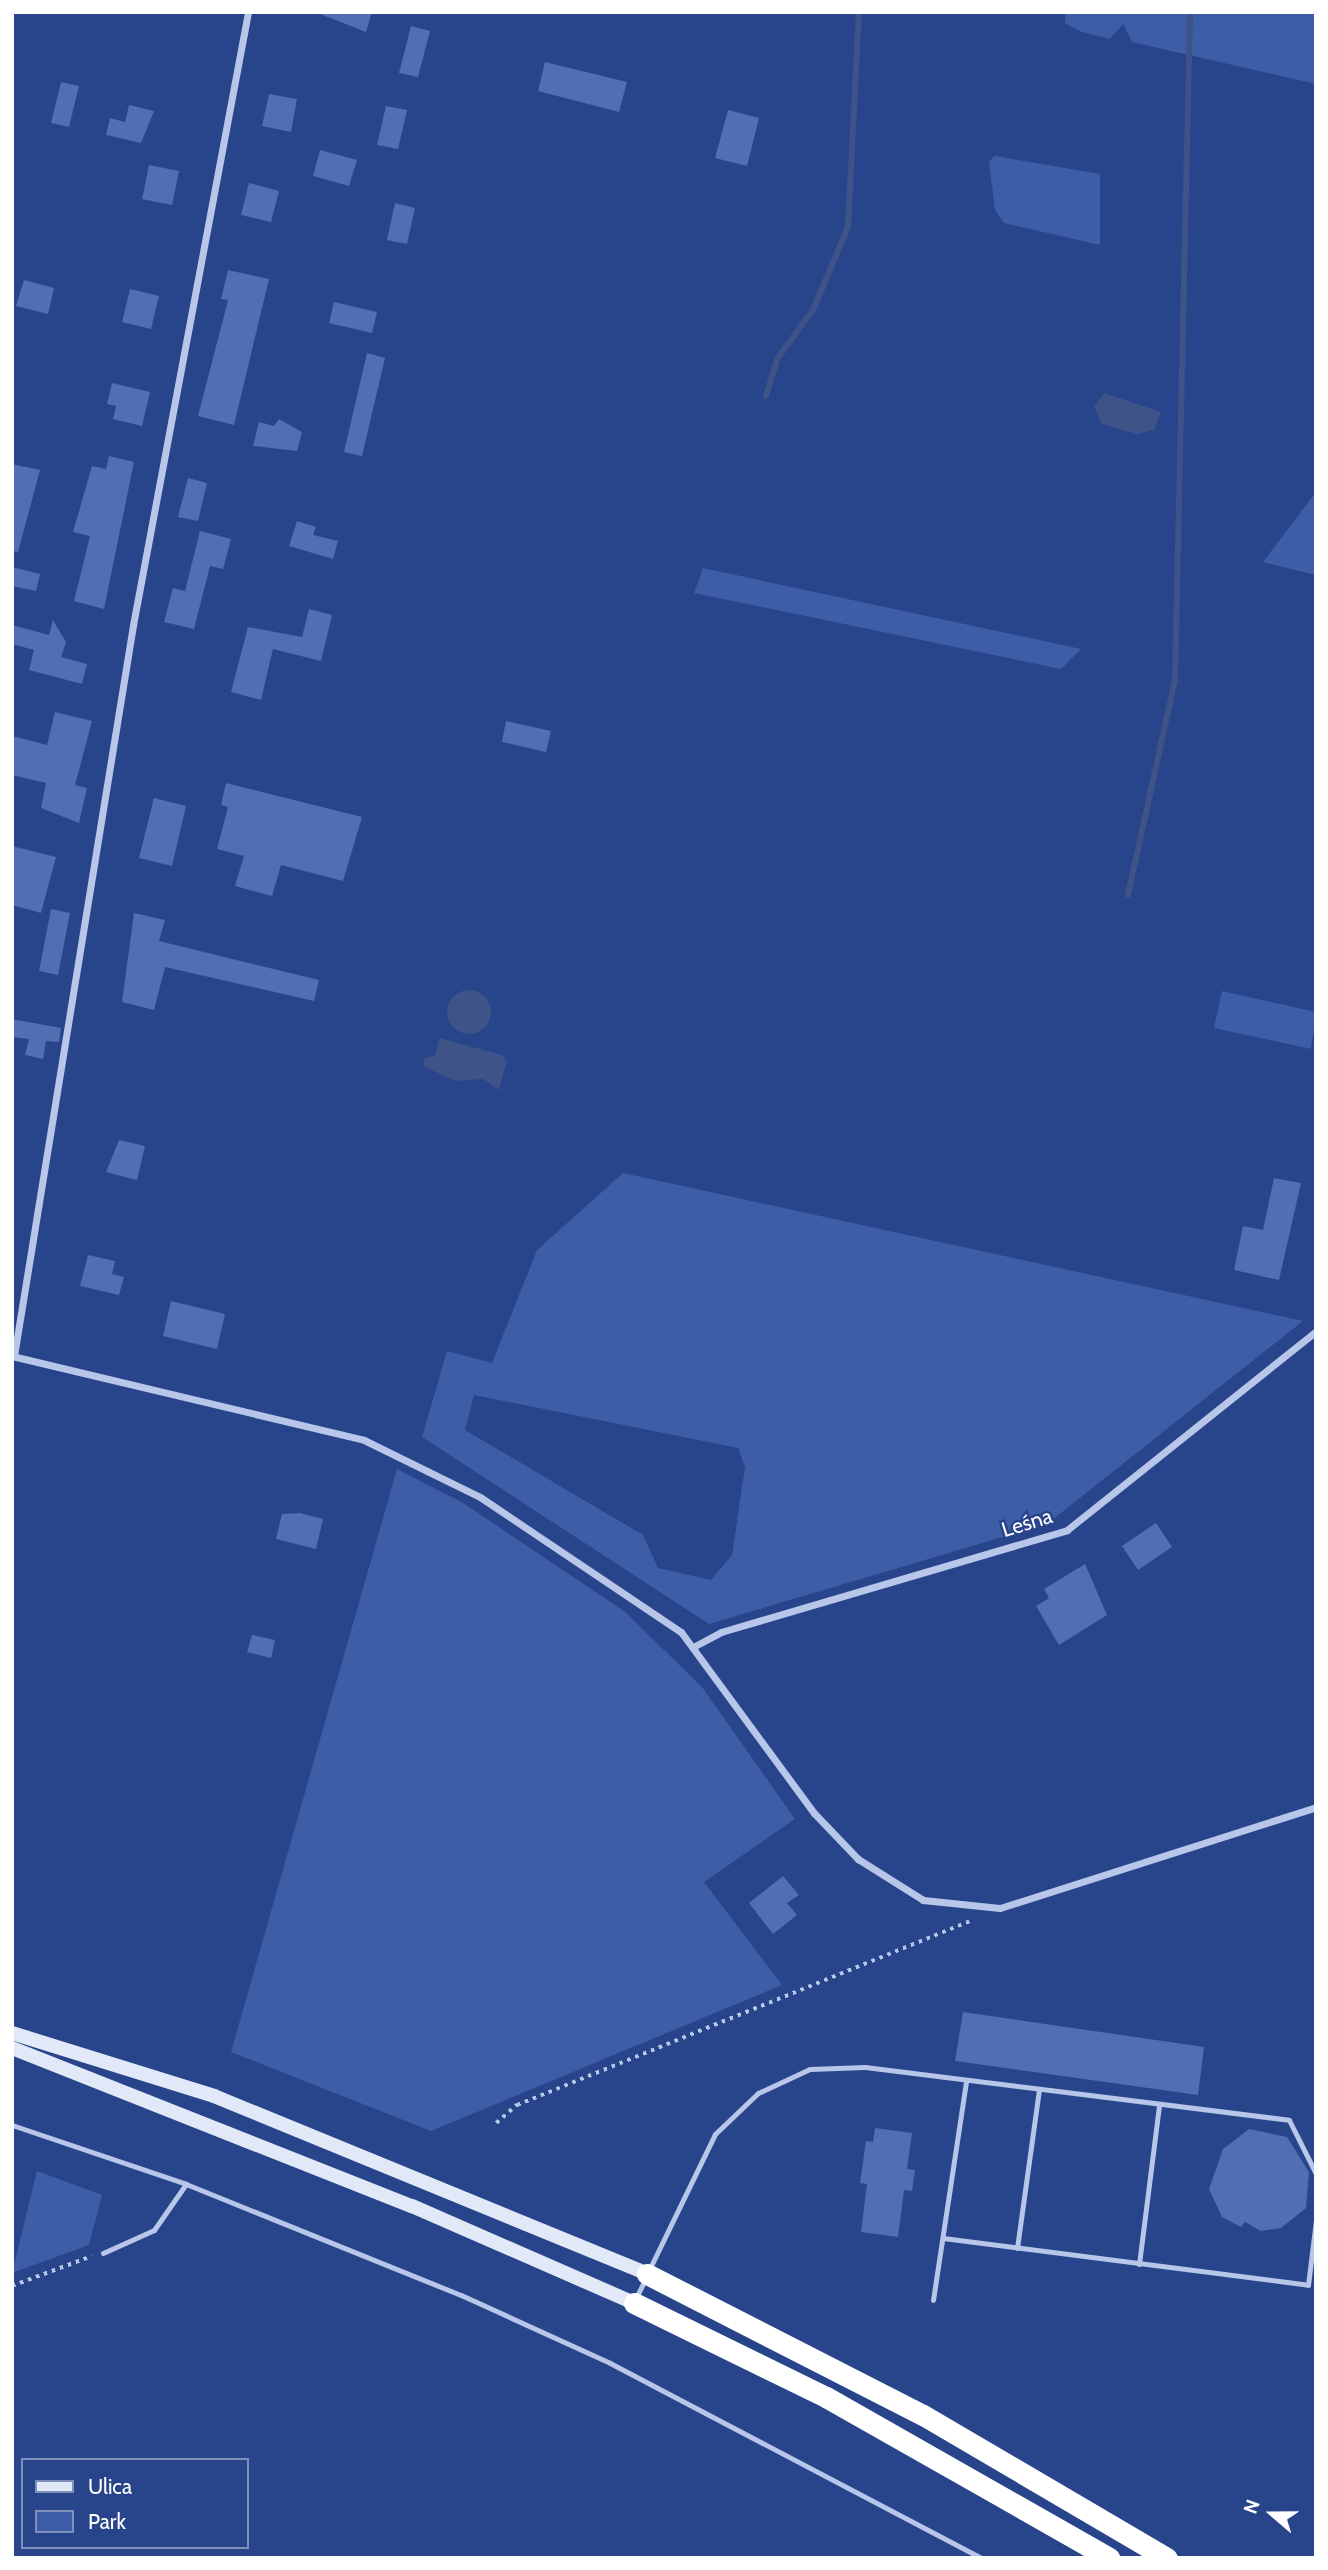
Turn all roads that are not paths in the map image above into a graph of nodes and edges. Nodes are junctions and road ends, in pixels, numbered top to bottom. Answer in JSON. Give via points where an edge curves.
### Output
{"nodes":[{"id":1,"x":248,"y":12,"type":"edge"},
{"id":2,"x":1316,"y":1331,"type":"edge"},
{"id":3,"x":13,"y":1356,"type":"edge"},
{"id":4,"x":695,"y":1646,"type":"junction"},
{"id":5,"x":1316,"y":1807,"type":"edge"},
{"id":6,"x":12,"y":2034,"type":"edge"},
{"id":7,"x":12,"y":2048,"type":"edge"},
{"id":8,"x":966,"y":2081,"type":"junction"},
{"id":9,"x":1039,"y":2090,"type":"junction"},
{"id":10,"x":1159,"y":2105,"type":"junction"},
{"id":11,"x":12,"y":2125,"type":"edge"},
{"id":12,"x":1316,"y":2174,"type":"edge"},
{"id":13,"x":186,"y":2184,"type":"junction"},
{"id":14,"x":1316,"y":2220,"type":"edge"},
{"id":15,"x":943,"y":2238,"type":"junction"},
{"id":16,"x":1017,"y":2248,"type":"junction"},
{"id":17,"x":103,"y":2253,"type":"road end"},
{"id":18,"x":1139,"y":2264,"type":"junction"},
{"id":19,"x":647,"y":2274,"type":"junction"},
{"id":20,"x":933,"y":2300,"type":"dead end"},
{"id":21,"x":634,"y":2303,"type":"junction"},
{"id":22,"x":982,"y":2558,"type":"edge"},
{"id":23,"x":1109,"y":2558,"type":"edge"},
{"id":24,"x":1167,"y":2558,"type":"edge"}],
"edges":[{"from":1,"to":3,"type":"street","via":[[133,625]]},
{"from":2,"to":4,"type":"street","name":"Leśna","via":[[1067,1530],[721,1632]]},
{"from":3,"to":4,"type":"street","via":[[364,1440],[419,1462],[607,1577]]},
{"from":4,"to":5,"type":"street","via":[[814,1813],[858,1859],[923,1900],[1000,1908]]},
{"from":6,"to":19,"type":"main road","via":[[214,2096]]},
{"from":7,"to":21,"type":"main road","via":[[412,2206]]},
{"from":8,"to":9,"type":"lane"},
{"from":8,"to":15,"type":"lane"},
{"from":8,"to":19,"type":"lane","via":[[835,2066],[786,2077],[758,2093],[715,2134]]},
{"from":9,"to":10,"type":"lane"},
{"from":9,"to":16,"type":"lane"},
{"from":10,"to":12,"type":"lane","via":[[1289,2120]]},
{"from":10,"to":18,"type":"lane"},
{"from":11,"to":13,"type":"lane"},
{"from":13,"to":17,"type":"lane","via":[[154,2230]]},
{"from":13,"to":22,"type":"lane","via":[[610,2363]]},
{"from":14,"to":18,"type":"lane","via":[[1308,2285]]},
{"from":15,"to":16,"type":"lane"},
{"from":15,"to":20,"type":"lane"},
{"from":16,"to":18,"type":"lane"},
{"from":19,"to":21,"type":"lane"},
{"from":19,"to":24,"type":"highway","via":[[923,2415]]},
{"from":21,"to":23,"type":"highway","via":[[826,2397]]}]}
